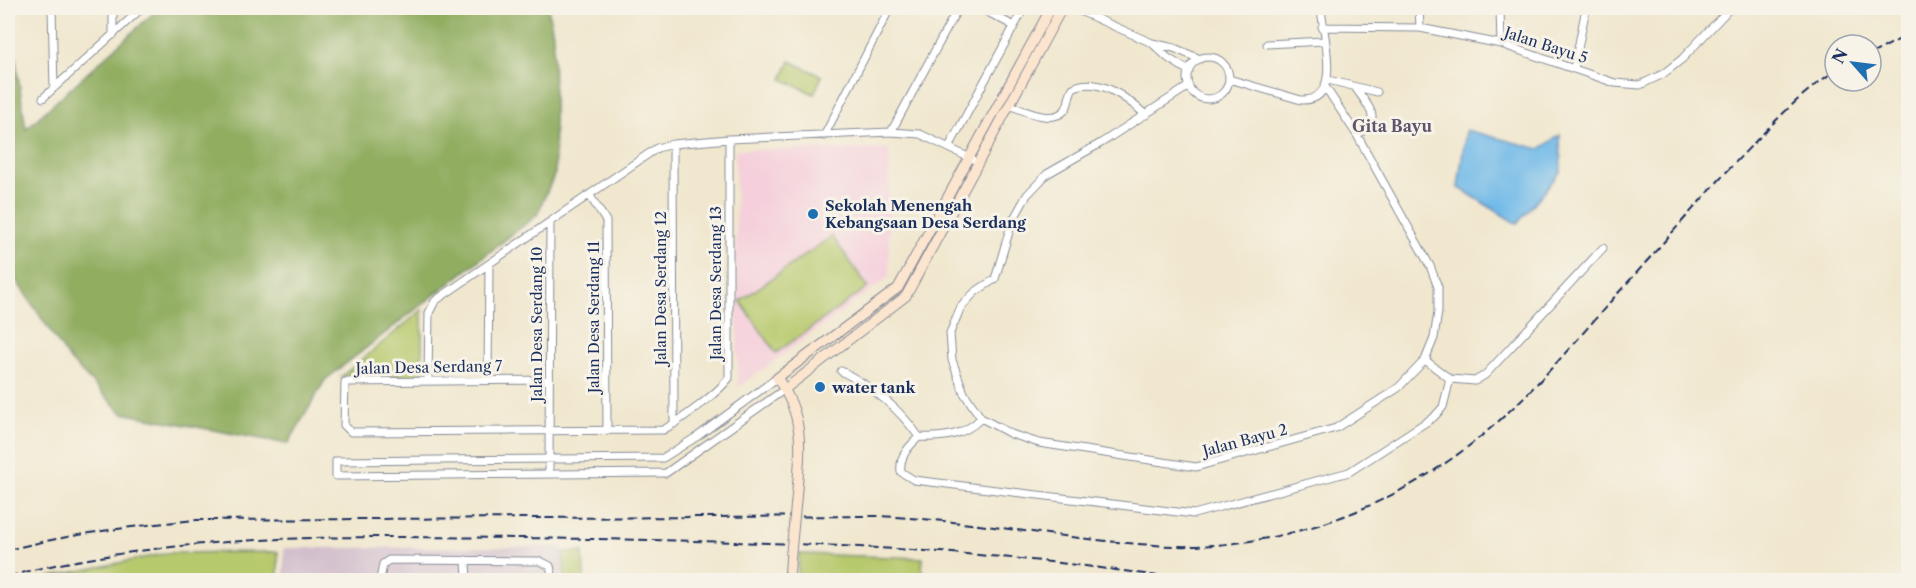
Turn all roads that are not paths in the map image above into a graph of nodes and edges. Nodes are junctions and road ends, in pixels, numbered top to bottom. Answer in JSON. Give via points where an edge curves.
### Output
{"nodes":[{"id":1,"x":52,"y":8,"type":"edge"},
{"id":2,"x":112,"y":8,"type":"edge"},
{"id":3,"x":142,"y":8,"type":"edge"},
{"id":4,"x":890,"y":8,"type":"edge"},
{"id":5,"x":958,"y":8,"type":"edge"},
{"id":6,"x":980,"y":8,"type":"edge"},
{"id":7,"x":1024,"y":8,"type":"edge"},
{"id":8,"x":1051,"y":8,"type":"edge"},
{"id":9,"x":1062,"y":8,"type":"edge"},
{"id":10,"x":1073,"y":8,"type":"edge"},
{"id":11,"x":1321,"y":8,"type":"edge"},
{"id":12,"x":1419,"y":8,"type":"edge"},
{"id":13,"x":1500,"y":8,"type":"edge"},
{"id":14,"x":1586,"y":8,"type":"edge"},
{"id":15,"x":1730,"y":8,"type":"edge"},
{"id":16,"x":1014,"y":26,"type":"junction"},
{"id":17,"x":1322,"y":27,"type":"junction"},
{"id":18,"x":1420,"y":28,"type":"junction"},
{"id":19,"x":113,"y":35,"type":"junction"},
{"id":20,"x":1324,"y":41,"type":"junction"},
{"id":21,"x":1152,"y":43,"type":"junction"},
{"id":22,"x":1267,"y":44,"type":"dead end"},
{"id":23,"x":1501,"y":44,"type":"junction"},
{"id":24,"x":1200,"y":59,"type":"junction"},
{"id":25,"x":1574,"y":69,"type":"junction"},
{"id":26,"x":1189,"y":71,"type":"junction"},
{"id":27,"x":1229,"y":79,"type":"junction"},
{"id":28,"x":1327,"y":84,"type":"junction"},
{"id":29,"x":1189,"y":86,"type":"junction"},
{"id":30,"x":1355,"y":87,"type":"junction"},
{"id":31,"x":54,"y":88,"type":"junction"},
{"id":32,"x":1377,"y":92,"type":"dead end"},
{"id":33,"x":43,"y":98,"type":"dead end"},
{"id":34,"x":1009,"y":105,"type":"junction"},
{"id":35,"x":1146,"y":115,"type":"junction"},
{"id":36,"x":891,"y":132,"type":"junction"},
{"id":37,"x":1357,"y":135,"type":"junction"},
{"id":38,"x":824,"y":136,"type":"junction"},
{"id":39,"x":729,"y":139,"type":"junction"},
{"id":40,"x":673,"y":144,"type":"junction"},
{"id":41,"x":948,"y":147,"type":"junction"},
{"id":42,"x":969,"y":157,"type":"junction"},
{"id":43,"x":979,"y":162,"type":"junction"},
{"id":44,"x":590,"y":196,"type":"junction"},
{"id":45,"x":550,"y":222,"type":"junction"},
{"id":46,"x":1604,"y":248,"type":"dead end"},
{"id":47,"x":489,"y":265,"type":"junction"},
{"id":48,"x":1425,"y":360,"type":"junction"},
{"id":49,"x":842,"y":371,"type":"dead end"},
{"id":50,"x":777,"y":378,"type":"junction"},
{"id":51,"x":488,"y":379,"type":"junction"},
{"id":52,"x":428,"y":380,"type":"junction"},
{"id":53,"x":549,"y":380,"type":"junction"},
{"id":54,"x":1450,"y":380,"type":"junction"},
{"id":55,"x":785,"y":388,"type":"junction"},
{"id":56,"x":981,"y":418,"type":"junction"},
{"id":57,"x":674,"y":424,"type":"junction"},
{"id":58,"x":549,"y":429,"type":"junction"},
{"id":59,"x":607,"y":431,"type":"junction"},
{"id":60,"x":919,"y":437,"type":"junction"},
{"id":61,"x":549,"y":458,"type":"junction"},
{"id":62,"x":549,"y":474,"type":"junction"},
{"id":63,"x":466,"y":560,"type":"junction"},
{"id":64,"x":380,"y":580,"type":"edge"},
{"id":65,"x":467,"y":580,"type":"edge"},
{"id":66,"x":553,"y":580,"type":"edge"},
{"id":67,"x":789,"y":580,"type":"edge"}],
"edges":[{"from":1,"to":31,"type":"street"},
{"from":2,"to":19,"type":"street"},
{"from":3,"to":19,"type":"street"},
{"from":4,"to":38,"type":"street"},
{"from":5,"to":36,"type":"street"},
{"from":6,"to":16,"type":"street"},
{"from":7,"to":16,"type":"street"},
{"from":8,"to":42,"type":"street"},
{"from":9,"to":34,"type":"street"},
{"from":10,"to":21,"type":"street"},
{"from":11,"to":17,"type":"street"},
{"from":12,"to":18,"type":"street"},
{"from":13,"to":23,"type":"street"},
{"from":14,"to":25,"type":"street"},
{"from":15,"to":25,"type":"street","name":"Jalan Bayu 5","via":[[1682,59],[1646,84],[1615,83]]},
{"from":16,"to":41,"type":"street"},
{"from":17,"to":18,"type":"street","name":"Jalan Bayu 5"},
{"from":17,"to":20,"type":"street"},
{"from":18,"to":23,"type":"street","name":"Jalan Bayu 5"},
{"from":19,"to":31,"type":"street"},
{"from":20,"to":22,"type":"street"},
{"from":20,"to":28,"type":"street"},
{"from":21,"to":24,"type":"street"},
{"from":21,"to":26,"type":"street"},
{"from":23,"to":25,"type":"street","name":"Jalan Bayu 5"},
{"from":24,"to":26,"type":"street"},
{"from":24,"to":27,"type":"street","via":[[1217,59],[1226,67]]},
{"from":26,"to":29,"type":"street"},
{"from":27,"to":28,"type":"street","via":[[1313,101]]},
{"from":27,"to":29,"type":"street","via":[[1222,93],[1211,99],[1198,96]]},
{"from":28,"to":30,"type":"street"},
{"from":28,"to":37,"type":"street"},
{"from":29,"to":35,"type":"street"},
{"from":30,"to":32,"type":"street"},
{"from":30,"to":37,"type":"street","via":[[1372,113],[1370,127]]},
{"from":31,"to":33,"type":"street"},
{"from":34,"to":35,"type":"street","via":[[1034,114],[1058,115],[1064,111],[1073,88],[1090,84],[1116,93]]},
{"from":34,"to":43,"type":"street"},
{"from":35,"to":56,"type":"street","via":[[1047,174],[1027,195],[1012,222],[995,279],[961,307],[950,333],[952,360],[963,393]]},
{"from":36,"to":38,"type":"street"},
{"from":36,"to":41,"type":"street","via":[[920,134]]},
{"from":37,"to":48,"type":"street","via":[[1430,266],[1437,287],[1434,338]]},
{"from":38,"to":39,"type":"street"},
{"from":39,"to":40,"type":"street"},
{"from":39,"to":57,"type":"street","name":"Jalan Desa Serdang 13","via":[[729,378]]},
{"from":40,"to":44,"type":"street","via":[[645,155]]},
{"from":40,"to":57,"type":"street","name":"Jalan Desa Serdang 12"},
{"from":41,"to":42,"type":"street"},
{"from":42,"to":43,"type":"street"},
{"from":42,"to":50,"type":"street","via":[[898,288]]},
{"from":43,"to":55,"type":"street","via":[[906,296]]},
{"from":44,"to":45,"type":"street"},
{"from":44,"to":59,"type":"street","name":"Jalan Desa Serdang 11","via":[[606,221]]},
{"from":45,"to":47,"type":"street"},
{"from":45,"to":53,"type":"street","name":"Jalan Desa Serdang 10"},
{"from":46,"to":54,"type":"street","via":[[1485,375],[1475,381]]},
{"from":47,"to":51,"type":"street"},
{"from":47,"to":52,"type":"street","via":[[431,306]]},
{"from":48,"to":54,"type":"street"},
{"from":48,"to":56,"type":"street","name":"Jalan Bayu 2","via":[[1398,388],[1336,428],[1196,467],[1039,443]]},
{"from":49,"to":60,"type":"street","via":[[884,398]]},
{"from":50,"to":55,"type":"street"},
{"from":50,"to":61,"type":"street","via":[[663,458]]},
{"from":51,"to":52,"type":"street","name":"Jalan Desa Serdang 7"},
{"from":51,"to":53,"type":"street","name":"Jalan Desa Serdang 7"},
{"from":52,"to":58,"type":"street","name":"Jalan Desa Serdang 7","via":[[345,382],[344,425],[351,432]]},
{"from":53,"to":58,"type":"street","name":"Jalan Desa Serdang 10"},
{"from":54,"to":60,"type":"street","via":[[1443,407],[1434,417],[1349,472],[1194,514],[914,480],[901,472],[900,465]]},
{"from":55,"to":62,"type":"street","via":[[666,473]]},
{"from":55,"to":67,"type":"street","bridge":true,"via":[[793,401],[801,433]]},
{"from":56,"to":60,"type":"street","via":[[971,429],[955,434]]},
{"from":57,"to":59,"type":"street","name":"Jalan Desa Serdang 13","via":[[663,430]]},
{"from":58,"to":59,"type":"street"},
{"from":58,"to":61,"type":"street","name":"Jalan Desa Serdang 10"},
{"from":61,"to":62,"type":"street","name":"Jalan Desa Serdang 10"},
{"from":61,"to":62,"type":"street","via":[[336,461],[336,476]]},
{"from":63,"to":64,"type":"street","via":[[389,560],[382,564]]},
{"from":63,"to":65,"type":"street"},
{"from":63,"to":66,"type":"street","via":[[540,561],[550,566]]}]}
